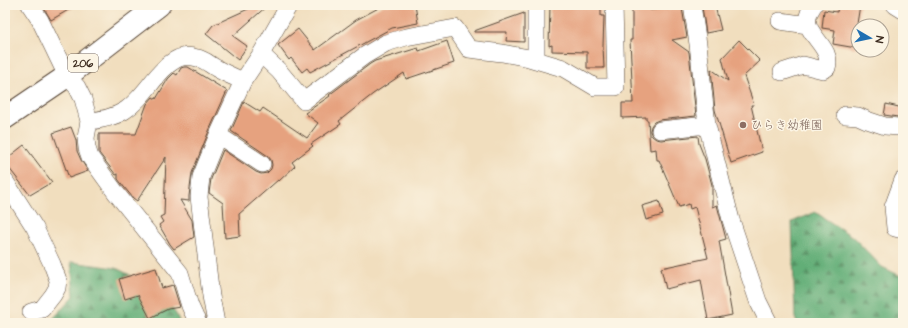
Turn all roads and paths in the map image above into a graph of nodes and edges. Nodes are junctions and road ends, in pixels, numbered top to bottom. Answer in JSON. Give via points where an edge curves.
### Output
{"nodes":[{"id":1,"x":30,"y":5,"type":"edge"},
{"id":2,"x":159,"y":5,"type":"edge"},
{"id":3,"x":289,"y":5,"type":"edge"},
{"id":4,"x":536,"y":5,"type":"edge"},
{"id":5,"x":614,"y":5,"type":"edge"},
{"id":6,"x":692,"y":5,"type":"edge"},
{"id":7,"x":814,"y":5,"type":"edge"},
{"id":8,"x":895,"y":5,"type":"edge"},
{"id":9,"x":903,"y":10,"type":"edge"},
{"id":10,"x":780,"y":21,"type":"dead end"},
{"id":11,"x":808,"y":25,"type":"junction"},
{"id":12,"x":261,"y":54,"type":"junction"},
{"id":13,"x":536,"y":60,"type":"junction"},
{"id":14,"x":782,"y":72,"type":"dead end"},
{"id":15,"x":67,"y":76,"type":"junction"},
{"id":16,"x":243,"y":82,"type":"junction"},
{"id":17,"x":846,"y":115,"type":"dead end"},
{"id":18,"x":5,"y":118,"type":"edge"},
{"id":19,"x":89,"y":121,"type":"junction"},
{"id":20,"x":707,"y":125,"type":"junction"},
{"id":21,"x":903,"y":126,"type":"edge"},
{"id":22,"x":660,"y":130,"type":"dead end"},
{"id":23,"x":218,"y":135,"type":"junction"},
{"id":24,"x":262,"y":164,"type":"dead end"},
{"id":25,"x":903,"y":180,"type":"edge"},
{"id":26,"x":5,"y":181,"type":"edge"},
{"id":27,"x":903,"y":230,"type":"edge"},
{"id":28,"x":31,"y":312,"type":"dead end"},
{"id":29,"x":198,"y":323,"type":"edge"},
{"id":30,"x":216,"y":323,"type":"edge"},
{"id":31,"x":769,"y":323,"type":"edge"}],
"edges":[{"from":1,"to":15,"type":"street"},
{"from":2,"to":15,"type":"highway","number":"206"},
{"from":3,"to":12,"type":"street"},
{"from":4,"to":13,"type":"street"},
{"from":5,"to":13,"type":"street","via":[[616,87],[595,88],[563,68]]},
{"from":6,"to":20,"type":"street"},
{"from":7,"to":11,"type":"street","via":[[807,17]]},
{"from":8,"to":9,"type":"street"},
{"from":10,"to":11,"type":"street"},
{"from":11,"to":14,"type":"street","via":[[826,53],[829,62],[827,68],[823,70],[803,65]]},
{"from":12,"to":13,"type":"street","via":[[304,101],[364,56],[386,43],[454,28],[469,49]]},
{"from":12,"to":16,"type":"street"},
{"from":15,"to":18,"type":"highway","number":"206"},
{"from":15,"to":19,"type":"street","via":[[83,99]]},
{"from":16,"to":19,"type":"street","via":[[204,60],[186,56],[168,66],[124,111]]},
{"from":16,"to":23,"type":"street"},
{"from":17,"to":21,"type":"street","via":[[858,116],[885,126]]},
{"from":19,"to":29,"type":"street","via":[[86,138],[90,157],[180,272]]},
{"from":20,"to":22,"type":"street"},
{"from":20,"to":31,"type":"street","via":[[731,220],[758,301]]},
{"from":23,"to":24,"type":"street"},
{"from":23,"to":30,"type":"street","via":[[201,177],[199,197]]},
{"from":25,"to":27,"type":"street","via":[[893,207],[895,228]]},
{"from":26,"to":28,"type":"street","via":[[35,228],[58,280],[57,288],[50,300],[42,309]]}]}
